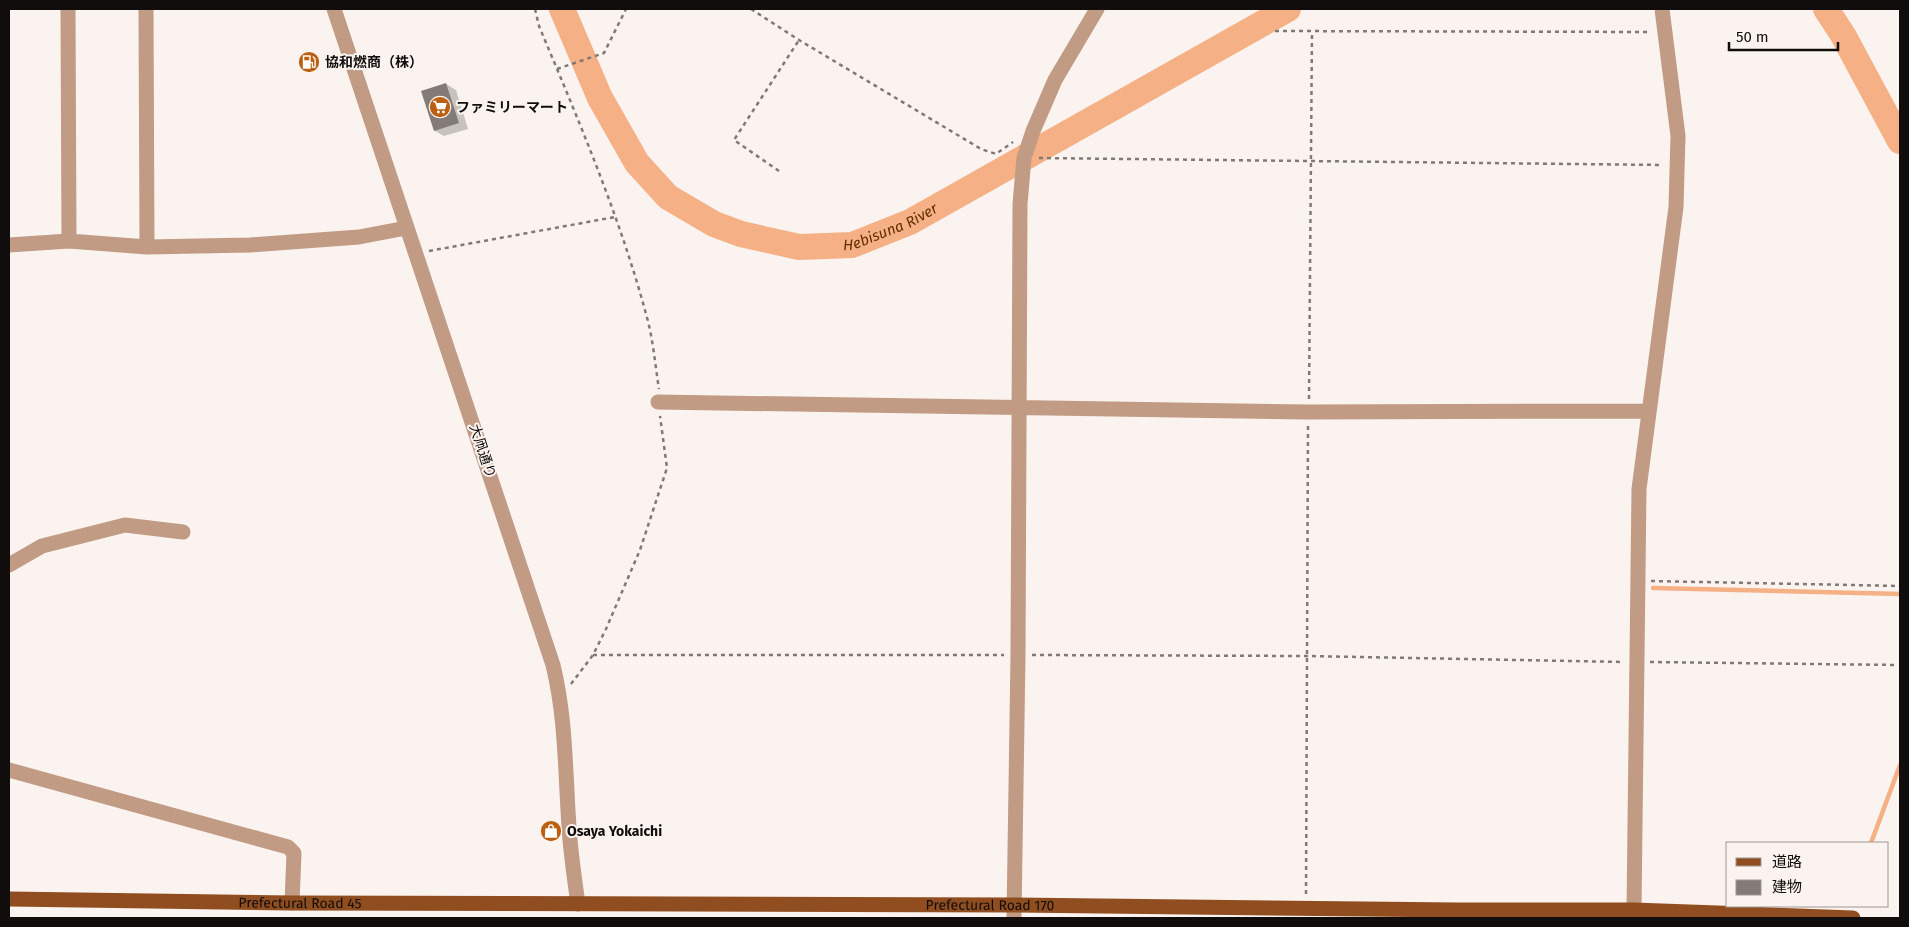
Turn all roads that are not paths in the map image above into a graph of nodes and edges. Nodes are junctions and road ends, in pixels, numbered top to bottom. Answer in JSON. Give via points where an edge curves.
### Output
{"nodes":[{"id":1,"x":68,"y":9,"type":"edge"},
{"id":2,"x":146,"y":9,"type":"edge"},
{"id":3,"x":334,"y":9,"type":"edge"},
{"id":4,"x":1097,"y":9,"type":"edge"},
{"id":5,"x":1662,"y":9,"type":"edge"},
{"id":6,"x":406,"y":228,"type":"junction"},
{"id":7,"x":69,"y":241,"type":"junction"},
{"id":8,"x":9,"y":245,"type":"edge"},
{"id":9,"x":147,"y":248,"type":"junction"},
{"id":10,"x":658,"y":402,"type":"road end"},
{"id":11,"x":1019,"y":408,"type":"junction"},
{"id":12,"x":1648,"y":411,"type":"junction"},
{"id":13,"x":183,"y":532,"type":"dead end"},
{"id":14,"x":9,"y":565,"type":"edge"},
{"id":15,"x":9,"y":770,"type":"edge"},
{"id":16,"x":9,"y":898,"type":"edge"},
{"id":17,"x":292,"y":903,"type":"junction"},
{"id":18,"x":578,"y":911,"type":"edge"},
{"id":19,"x":1014,"y":912,"type":"edge"},
{"id":20,"x":1637,"y":914,"type":"edge"},
{"id":21,"x":1853,"y":918,"type":"edge"}],
"edges":[{"from":1,"to":7,"type":"street"},
{"from":2,"to":9,"type":"street"},
{"from":3,"to":6,"type":"street","name":"大凧通り"},
{"from":4,"to":11,"type":"street","via":[[1055,80],[1024,158],[1020,204]]},
{"from":5,"to":12,"type":"street","via":[[1678,136],[1676,207]]},
{"from":6,"to":9,"type":"street","via":[[339,239]]},
{"from":6,"to":18,"type":"street","name":"大凧通り","via":[[516,551],[560,692]]},
{"from":7,"to":8,"type":"street"},
{"from":7,"to":9,"type":"street"},
{"from":10,"to":11,"type":"street"},
{"from":11,"to":12,"type":"street","via":[[1308,412]]},
{"from":11,"to":19,"type":"street"},
{"from":12,"to":20,"type":"street","via":[[1639,489],[1637,580]]},
{"from":13,"to":14,"type":"street","via":[[126,525],[42,546]]},
{"from":15,"to":17,"type":"street","via":[[288,847],[294,853]]},
{"from":16,"to":17,"type":"main road","name":"Prefectural Road 45"},
{"from":17,"to":18,"type":"main road","name":"Prefectural Road 45"},
{"from":18,"to":19,"type":"main road","name":"Prefectural Road 170"},
{"from":19,"to":20,"type":"main road","name":"Prefectural Road 170","via":[[1306,908]]},
{"from":20,"to":21,"type":"main road","name":"Prefectural Road 170"}]}
